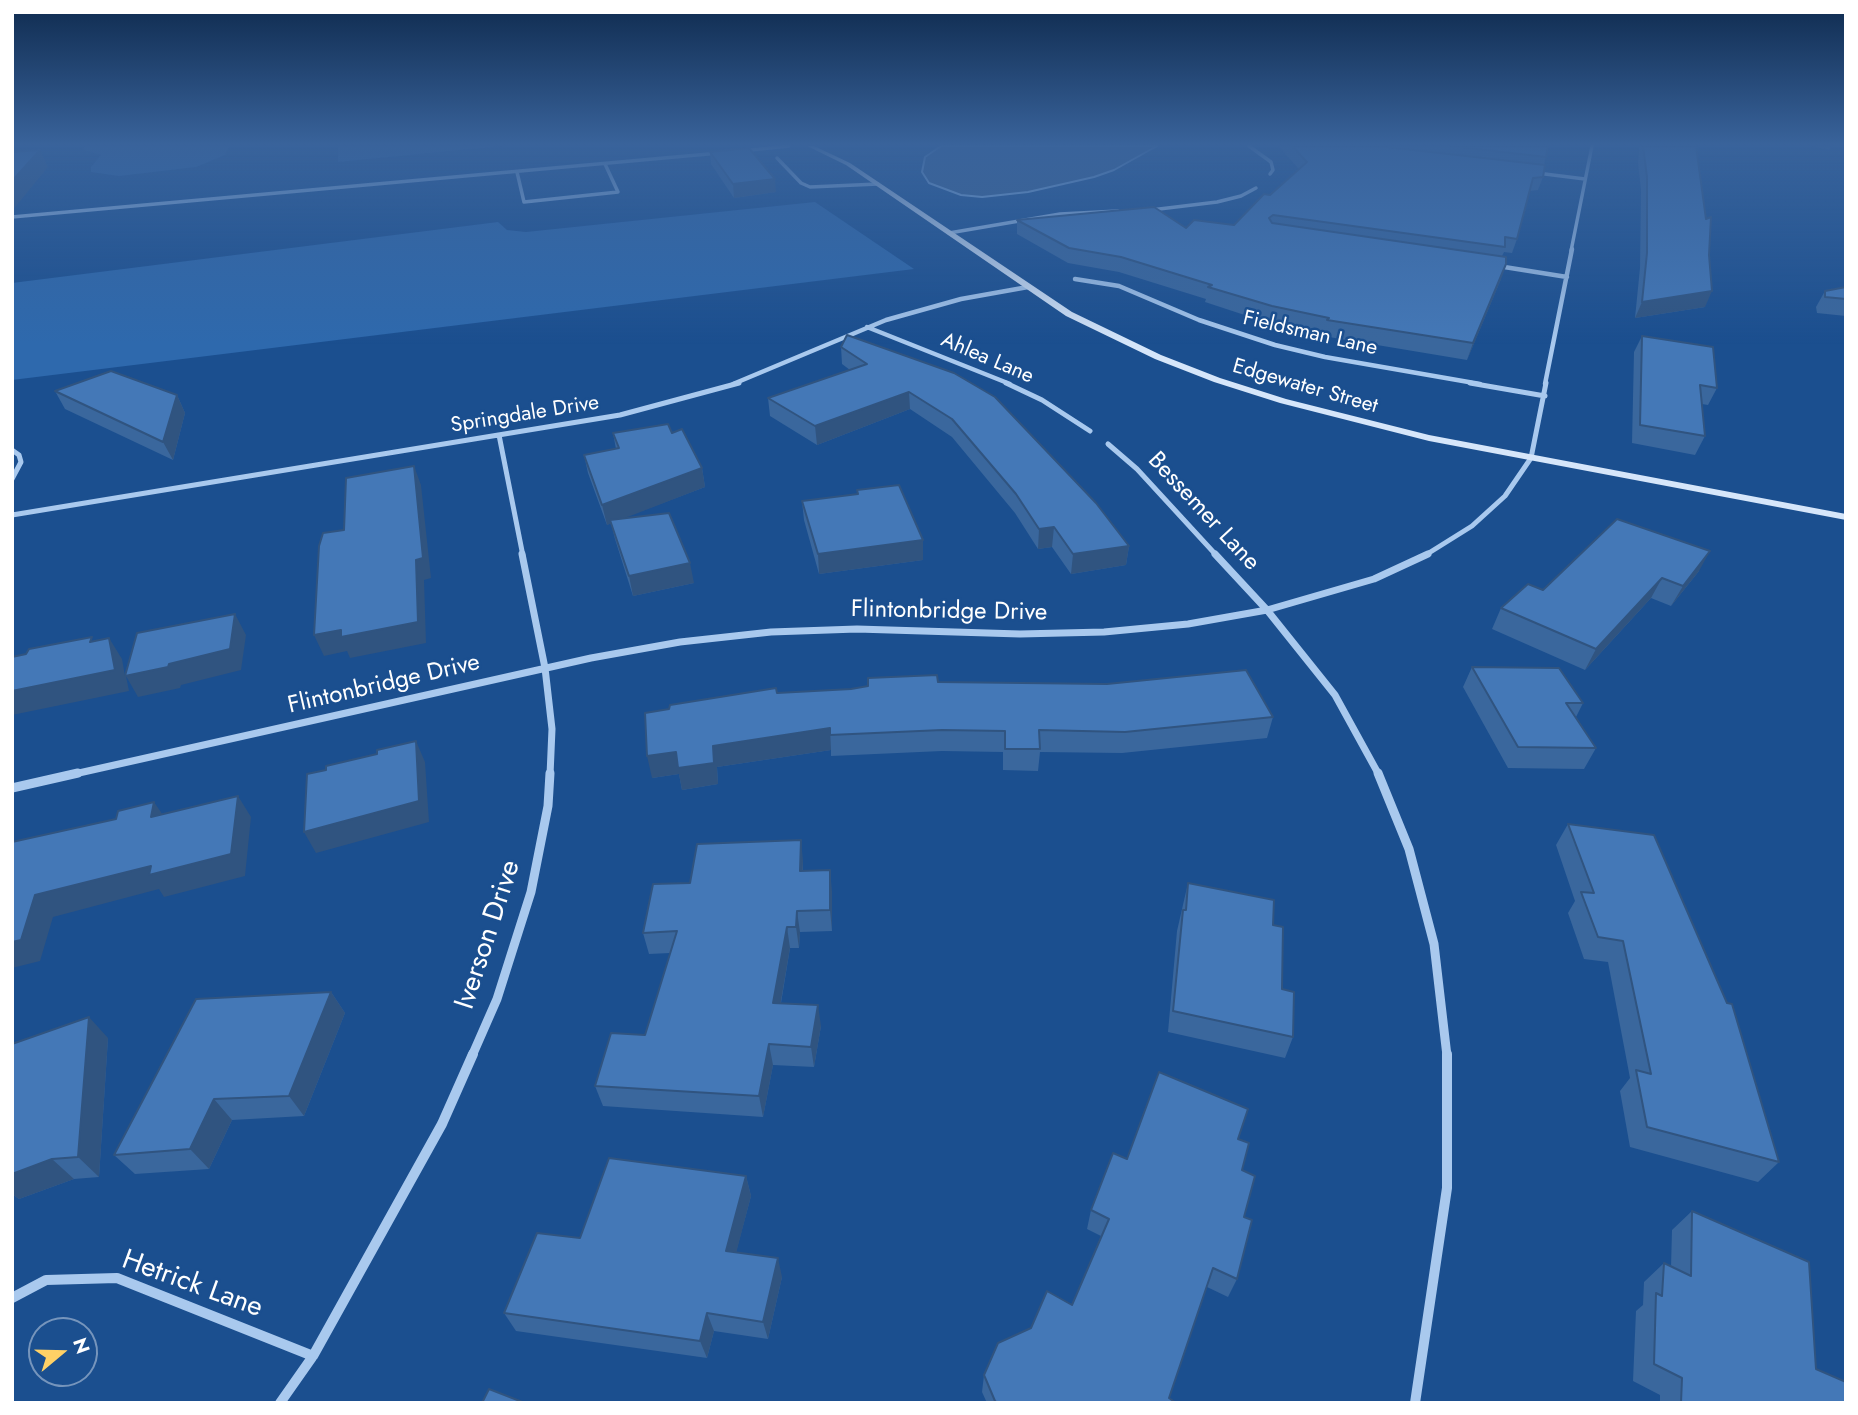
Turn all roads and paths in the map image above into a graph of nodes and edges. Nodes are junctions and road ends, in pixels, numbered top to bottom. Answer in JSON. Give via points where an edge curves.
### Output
{"nodes":[{"id":1,"x":68,"y":212,"type":"edge"},
{"id":2,"x":919,"y":212,"type":"edge"},
{"id":3,"x":1100,"y":212,"type":"edge"},
{"id":4,"x":1579,"y":212,"type":"edge"},
{"id":5,"x":12,"y":217,"type":"edge"},
{"id":6,"x":949,"y":233,"type":"junction"},
{"id":7,"x":1496,"y":266,"type":"edge"},
{"id":8,"x":1567,"y":277,"type":"junction"},
{"id":9,"x":1075,"y":279,"type":"dead end"},
{"id":10,"x":1028,"y":287,"type":"junction"},
{"id":11,"x":867,"y":327,"type":"junction"},
{"id":12,"x":1545,"y":396,"type":"junction"},
{"id":13,"x":1090,"y":430,"type":"dead end"},
{"id":14,"x":499,"y":435,"type":"junction"},
{"id":15,"x":1108,"y":444,"type":"dead end"},
{"id":16,"x":12,"y":450,"type":"edge"},
{"id":17,"x":1531,"y":458,"type":"junction"},
{"id":18,"x":12,"y":479,"type":"edge"},
{"id":19,"x":12,"y":515,"type":"edge"},
{"id":20,"x":1846,"y":517,"type":"edge"},
{"id":21,"x":1268,"y":610,"type":"junction"},
{"id":22,"x":545,"y":668,"type":"junction"},
{"id":23,"x":12,"y":788,"type":"edge"},
{"id":24,"x":12,"y":1298,"type":"edge"},
{"id":25,"x":313,"y":1356,"type":"junction"},
{"id":26,"x":280,"y":1403,"type":"edge"},
{"id":27,"x":1415,"y":1403,"type":"edge"}],
"edges":[{"from":1,"to":5,"type":"street"},
{"from":2,"to":6,"type":"street","name":"Edgewater Street"},
{"from":3,"to":6,"type":"street","via":[[1060,214]]},
{"from":4,"to":8,"type":"street","name":"Flintonbridge Drive"},
{"from":6,"to":10,"type":"street","name":"Edgewater Street"},
{"from":7,"to":8,"type":"street"},
{"from":8,"to":12,"type":"street","name":"Flintonbridge Drive"},
{"from":9,"to":12,"type":"street","name":"Fieldsman Lane","via":[[1119,286],[1220,328],[1275,345]]},
{"from":10,"to":11,"type":"street","name":"Springdale Drive","via":[[947,302]]},
{"from":10,"to":17,"type":"street","name":"Edgewater Street","via":[[1109,335],[1217,380],[1357,421]]},
{"from":11,"to":13,"type":"street","name":"Ahlea Lane","via":[[1005,382]]},
{"from":11,"to":14,"type":"street","name":"Springdale Drive","via":[[738,383],[620,415]]},
{"from":12,"to":17,"type":"street","name":"Flintonbridge Drive"},
{"from":14,"to":19,"type":"street","name":"Springdale Drive"},
{"from":14,"to":22,"type":"street","name":"Iverson Drive"},
{"from":15,"to":21,"type":"street","name":"Bessemer Lane","via":[[1137,469]]},
{"from":16,"to":18,"type":"street","via":[[21,462]]},
{"from":17,"to":20,"type":"street","name":"Edgewater Street"},
{"from":17,"to":21,"type":"street","name":"Flintonbridge Drive","via":[[1505,496],[1472,526],[1430,553],[1374,579]]},
{"from":21,"to":22,"type":"street","name":"Flintonbridge Drive","via":[[1104,632],[771,632],[680,642]]},
{"from":21,"to":27,"type":"street","name":"Bessemer Lane","via":[[1335,695],[1376,767],[1409,849],[1434,944],[1448,1063],[1447,1188]]},
{"from":22,"to":23,"type":"street","name":"Flintonbridge Drive"},
{"from":22,"to":25,"type":"street","name":"Iverson Drive","via":[[552,729],[548,806],[531,892],[497,999],[442,1124]]},
{"from":24,"to":25,"type":"street","name":"Hetrick Lane","via":[[46,1280],[117,1278]]},
{"from":25,"to":26,"type":"street","name":"Iverson Drive"}]}
